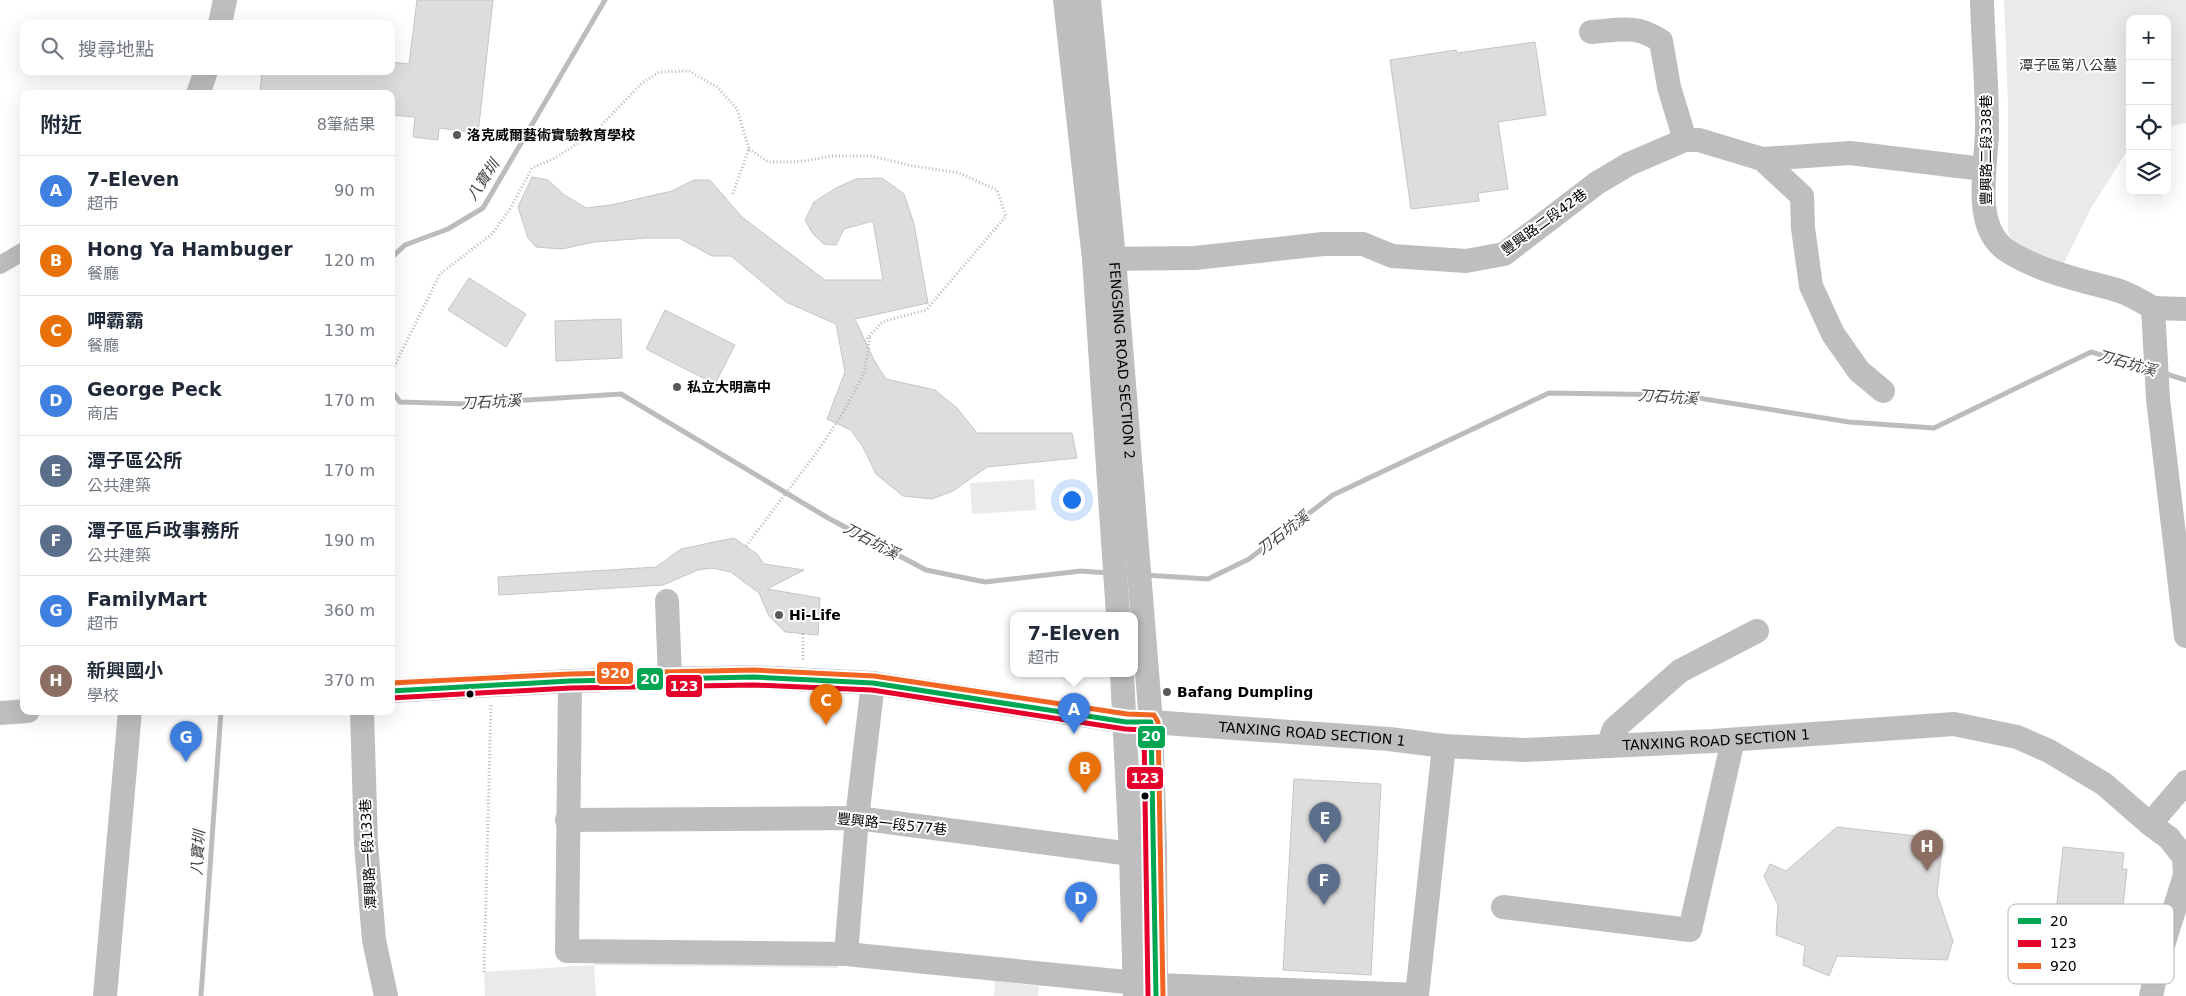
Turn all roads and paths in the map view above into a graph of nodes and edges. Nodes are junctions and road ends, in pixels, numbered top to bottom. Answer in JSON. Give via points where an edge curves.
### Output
{"nodes":[{"id":1,"x":225,"y":0,"type":"edge"},
{"id":2,"x":1065,"y":0,"type":"edge"},
{"id":3,"x":1089,"y":0,"type":"edge"},
{"id":4,"x":1982,"y":0,"type":"edge"},
{"id":5,"x":221,"y":20,"type":"edge"},
{"id":6,"x":1592,"y":32,"type":"dead end"},
{"id":7,"x":205,"y":75,"type":"edge"},
{"id":8,"x":199,"y":90,"type":"edge"},
{"id":9,"x":1685,"y":140,"type":"junction"},
{"id":10,"x":749,"y":149,"type":"junction"},
{"id":11,"x":1762,"y":158,"type":"junction"},
{"id":12,"x":1983,"y":169,"type":"junction"},
{"id":13,"x":732,"y":196,"type":"dead end"},
{"id":14,"x":1104,"y":259,"type":"junction"},
{"id":15,"x":2153,"y":308,"type":"junction"},
{"id":16,"x":2186,"y":309,"type":"edge"},
{"id":17,"x":870,"y":336,"type":"junction"},
{"id":18,"x":865,"y":341,"type":"dead end"},
{"id":19,"x":395,"y":366,"type":"edge"},
{"id":20,"x":1882,"y":392,"type":"dead end"},
{"id":21,"x":746,"y":546,"type":"dead end"},
{"id":22,"x":667,"y":601,"type":"dead end"},
{"id":23,"x":1118,"y":612,"type":"edge"},
{"id":24,"x":1757,"y":631,"type":"dead end"},
{"id":25,"x":803,"y":634,"type":"dead end"},
{"id":26,"x":2186,"y":636,"type":"edge"},
{"id":27,"x":1122,"y":677,"type":"edge"},
{"id":28,"x":670,"y":678,"type":"junction"},
{"id":29,"x":804,"y":680,"type":"junction"},
{"id":30,"x":570,"y":682,"type":"junction"},
{"id":31,"x":873,"y":684,"type":"junction"},
{"id":32,"x":490,"y":686,"type":"junction"},
{"id":33,"x":395,"y":691,"type":"edge"},
{"id":34,"x":20,"y":712,"type":"edge"},
{"id":35,"x":0,"y":713,"type":"edge"},
{"id":36,"x":130,"y":715,"type":"edge"},
{"id":37,"x":362,"y":715,"type":"edge"},
{"id":38,"x":1126,"y":722,"type":"junction"},
{"id":39,"x":1150,"y":722,"type":"junction"},
{"id":40,"x":1733,"y":740,"type":"junction"},
{"id":41,"x":1444,"y":746,"type":"junction"},
{"id":42,"x":1608,"y":746,"type":"junction"},
{"id":43,"x":2186,"y":782,"type":"edge"},
{"id":44,"x":858,"y":818,"type":"junction"},
{"id":45,"x":567,"y":820,"type":"junction"},
{"id":46,"x":2150,"y":824,"type":"junction"},
{"id":47,"x":1155,"y":848,"type":"junction"},
{"id":48,"x":1132,"y":854,"type":"junction"},
{"id":49,"x":1503,"y":907,"type":"dead end"},
{"id":50,"x":2174,"y":910,"type":"edge"},
{"id":51,"x":846,"y":954,"type":"junction"},
{"id":52,"x":484,"y":972,"type":"dead end"},
{"id":53,"x":1146,"y":990,"type":"edge"},
{"id":54,"x":105,"y":996,"type":"edge"},
{"id":55,"x":386,"y":996,"type":"edge"}],
"edges":[{"from":1,"to":5,"type":"street"},
{"from":2,"to":14,"type":"street","name":"FENGSING ROAD SECTION 2"},
{"from":3,"to":14,"type":"street","name":"FENGSING ROAD SECTION 2"},
{"from":4,"to":12,"type":"street","name":"豐興路二段338巷","via":[[1988,127]]},
{"from":6,"to":9,"type":"street","via":[[1636,29],[1646,31],[1661,41],[1669,87]]},
{"from":7,"to":8,"type":"street"},
{"from":9,"to":11,"type":"street","via":[[1699,140]]},
{"from":9,"to":14,"type":"street","name":"豐興路二段42巷","via":[[1629,164],[1597,183],[1504,254],[1466,261],[1392,256],[1363,244],[1323,244],[1196,258]]},
{"from":10,"to":13,"type":"path"},
{"from":10,"to":17,"type":"path","via":[[768,162],[872,156],[959,173],[997,190],[1006,216],[926,310],[882,322]]},
{"from":10,"to":19,"type":"path","via":[[737,109],[717,87],[690,71],[659,72],[642,83],[594,133],[532,168],[492,234],[440,274]]},
{"from":11,"to":12,"type":"street","via":[[1850,154]]},
{"from":11,"to":20,"type":"street","via":[[1802,196],[1811,286],[1833,334],[1859,371]]},
{"from":12,"to":15,"type":"street","name":"豐興路二段338巷","via":[[1985,210],[1995,240],[2007,251],[2079,282],[2121,292]]},
{"from":14,"to":23,"type":"street","name":"FENGSING ROAD SECTION 2"},
{"from":14,"to":39,"type":"street","name":"FENGSING ROAD SECTION 2","via":[[1139,575]]},
{"from":15,"to":16,"type":"street"},
{"from":15,"to":26,"type":"street","via":[[2158,399]]},
{"from":17,"to":18,"type":"path"},
{"from":17,"to":21,"type":"path","via":[[864,374],[817,452]]},
{"from":22,"to":28,"type":"street"},
{"from":24,"to":42,"type":"street","via":[[1680,670],[1614,729]]},
{"from":25,"to":29,"type":"path"},
{"from":27,"to":38,"type":"street"},
{"from":28,"to":29,"type":"street","name":"TANXING ROAD SECTION 1"},
{"from":28,"to":30,"type":"street","name":"TANXING ROAD SECTION 1"},
{"from":29,"to":31,"type":"street","name":"TANXING ROAD SECTION 1"},
{"from":30,"to":32,"type":"street","name":"TANXING ROAD SECTION 1"},
{"from":30,"to":45,"type":"street"},
{"from":31,"to":38,"type":"street","name":"TANXING ROAD SECTION 1"},
{"from":31,"to":44,"type":"street"},
{"from":32,"to":33,"type":"street","name":"TANXING ROAD SECTION 1"},
{"from":32,"to":52,"type":"path"},
{"from":34,"to":35,"type":"street"},
{"from":36,"to":54,"type":"street"},
{"from":37,"to":55,"type":"street","name":"潭興路一段133巷","via":[[366,844],[374,940]]},
{"from":38,"to":39,"type":"street","name":"TANXING ROAD SECTION 1"},
{"from":38,"to":48,"type":"street"},
{"from":39,"to":41,"type":"street","name":"TANXING ROAD SECTION 1","via":[[1390,739]]},
{"from":39,"to":47,"type":"street","name":"FENGSING ROAD SECTION 2"},
{"from":40,"to":42,"type":"street","name":"TANXING ROAD SECTION 1"},
{"from":40,"to":46,"type":"street","name":"TANXING ROAD SECTION 1","via":[[1954,724],[1982,728],[2017,737],[2076,766],[2104,784]]},
{"from":40,"to":49,"type":"street","via":[[1690,930]]},
{"from":41,"to":42,"type":"street","name":"TANXING ROAD SECTION 1","via":[[1525,750]]},
{"from":41,"to":53,"type":"street","via":[[1417,995]]},
{"from":43,"to":46,"type":"street"},
{"from":44,"to":45,"type":"street","name":"豐興路一段577巷"},
{"from":44,"to":48,"type":"street","name":"豐興路一段577巷"},
{"from":44,"to":51,"type":"street"},
{"from":45,"to":51,"type":"street","via":[[567,951]]},
{"from":46,"to":50,"type":"street","name":"TANXING ROAD SECTION 1","via":[[2169,838],[2184,857],[2185,875]]},
{"from":47,"to":48,"type":"street","name":"豐興路一段577巷"},
{"from":47,"to":53,"type":"street","name":"FENGSING ROAD SECTION 2"},
{"from":48,"to":53,"type":"street"},
{"from":51,"to":53,"type":"street"}]}
